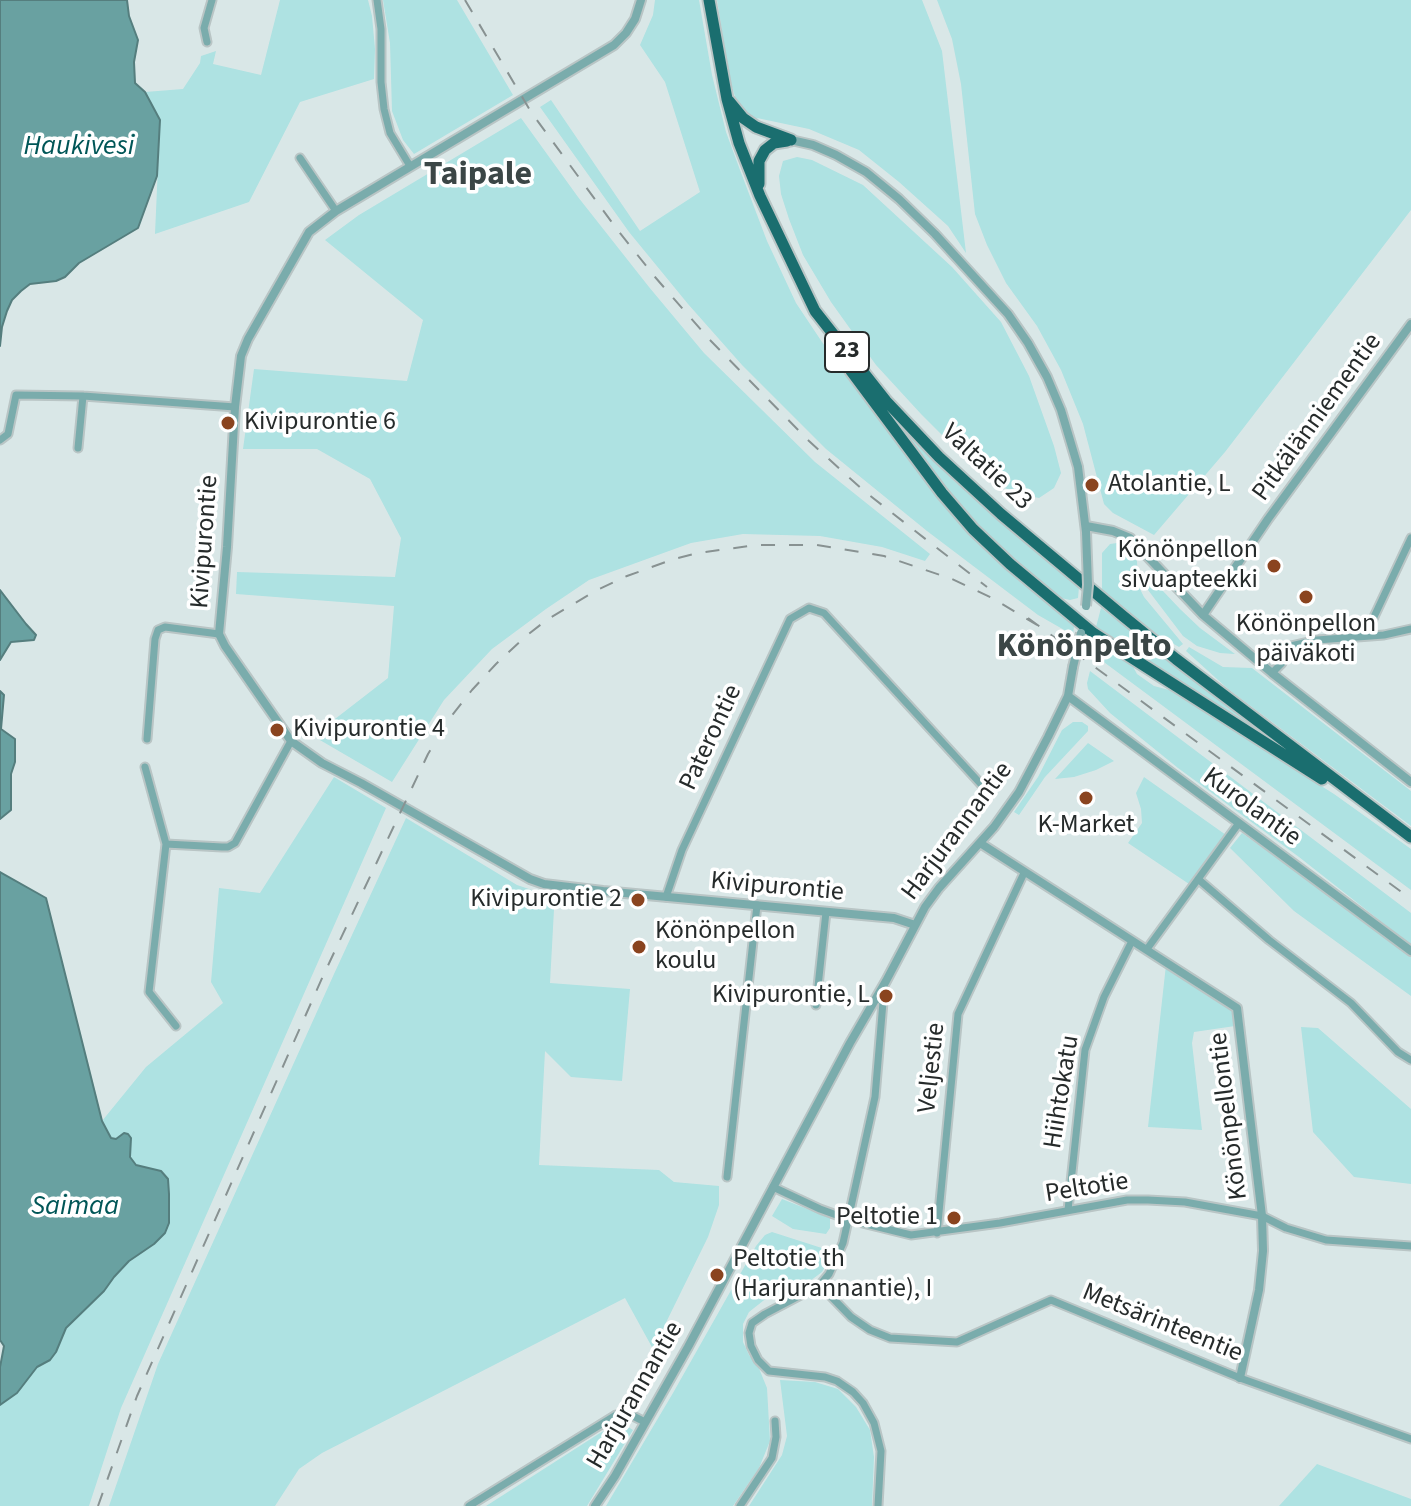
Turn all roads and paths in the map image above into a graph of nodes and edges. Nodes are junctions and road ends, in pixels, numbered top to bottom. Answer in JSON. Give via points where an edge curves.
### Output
{"nodes":[{"id":1,"x":212,"y":0,"type":"edge"},
{"id":2,"x":377,"y":0,"type":"edge"},
{"id":3,"x":641,"y":0,"type":"edge"},
{"id":4,"x":709,"y":0,"type":"edge"},
{"id":5,"x":207,"y":42,"type":"dead end"},
{"id":6,"x":727,"y":99,"type":"junction"},
{"id":7,"x":791,"y":140,"type":"junction"},
{"id":8,"x":300,"y":158,"type":"dead end"},
{"id":9,"x":410,"y":166,"type":"junction"},
{"id":10,"x":760,"y":196,"type":"junction"},
{"id":11,"x":336,"y":211,"type":"junction"},
{"id":12,"x":815,"y":311,"type":"junction"},
{"id":13,"x":1411,"y":324,"type":"edge"},
{"id":14,"x":83,"y":396,"type":"junction"},
{"id":15,"x":235,"y":407,"type":"junction"},
{"id":16,"x":0,"y":440,"type":"edge"},
{"id":17,"x":78,"y":448,"type":"dead end"},
{"id":18,"x":1086,"y":529,"type":"junction"},
{"id":19,"x":1411,"y":538,"type":"edge"},
{"id":20,"x":1203,"y":615,"type":"junction"},
{"id":21,"x":1082,"y":629,"type":"junction"},
{"id":22,"x":1411,"y":629,"type":"edge"},
{"id":23,"x":219,"y":634,"type":"junction"},
{"id":24,"x":1365,"y":636,"type":"junction"},
{"id":25,"x":1292,"y":646,"type":"junction"},
{"id":26,"x":1261,"y":663,"type":"junction"},
{"id":27,"x":1272,"y":673,"type":"junction"},
{"id":28,"x":1068,"y":696,"type":"junction"},
{"id":29,"x":147,"y":739,"type":"dead end"},
{"id":30,"x":291,"y":741,"type":"junction"},
{"id":31,"x":145,"y":767,"type":"dead end"},
{"id":32,"x":1411,"y":782,"type":"edge"},
{"id":33,"x":989,"y":793,"type":"dead end"},
{"id":34,"x":1239,"y":823,"type":"junction"},
{"id":35,"x":1397,"y":827,"type":"junction"},
{"id":36,"x":1411,"y":837,"type":"edge"},
{"id":37,"x":980,"y":843,"type":"junction"},
{"id":38,"x":166,"y":844,"type":"junction"},
{"id":39,"x":1024,"y":873,"type":"junction"},
{"id":40,"x":1198,"y":879,"type":"junction"},
{"id":41,"x":666,"y":897,"type":"junction"},
{"id":42,"x":757,"y":905,"type":"junction"},
{"id":43,"x":826,"y":912,"type":"junction"},
{"id":44,"x":915,"y":925,"type":"junction"},
{"id":45,"x":1132,"y":941,"type":"junction"},
{"id":46,"x":1147,"y":949,"type":"junction"},
{"id":47,"x":1411,"y":951,"type":"edge"},
{"id":48,"x":877,"y":997,"type":"junction"},
{"id":49,"x":816,"y":1005,"type":"dead end"},
{"id":50,"x":176,"y":1026,"type":"dead end"},
{"id":51,"x":1411,"y":1060,"type":"edge"},
{"id":52,"x":727,"y":1177,"type":"dead end"},
{"id":53,"x":773,"y":1187,"type":"junction"},
{"id":54,"x":1068,"y":1210,"type":"junction"},
{"id":55,"x":1262,"y":1216,"type":"junction"},
{"id":56,"x":850,"y":1220,"type":"junction"},
{"id":57,"x":937,"y":1233,"type":"junction"},
{"id":58,"x":1411,"y":1246,"type":"edge"},
{"id":59,"x":820,"y":1285,"type":"junction"},
{"id":60,"x":1240,"y":1378,"type":"junction"},
{"id":61,"x":775,"y":1421,"type":"dead end"},
{"id":62,"x":645,"y":1422,"type":"junction"},
{"id":63,"x":1411,"y":1439,"type":"edge"},
{"id":64,"x":469,"y":1506,"type":"edge"},
{"id":65,"x":595,"y":1506,"type":"edge"},
{"id":66,"x":740,"y":1506,"type":"edge"},
{"id":67,"x":878,"y":1506,"type":"edge"}],
"edges":[{"from":1,"to":5,"type":"street","via":[[204,28]]},
{"from":2,"to":9,"type":"street","via":[[384,109],[390,133]]},
{"from":3,"to":9,"type":"street","name":"Kivipurontie","via":[[635,19],[614,45]]},
{"from":4,"to":6,"type":"highway","name":"Valtatie 23","number":"23"},
{"from":6,"to":7,"type":"highway","via":[[756,127]]},
{"from":6,"to":10,"type":"highway","name":"Valtatie 23","number":"23"},
{"from":7,"to":10,"type":"highway","via":[[765,150],[759,161]]},
{"from":7,"to":18,"type":"street","name":"Harjurannantie","via":[[813,145],[866,172],[935,234],[1008,314],[1061,410],[1078,467]]},
{"from":8,"to":11,"type":"street"},
{"from":9,"to":11,"type":"street","name":"Kivipurontie"},
{"from":10,"to":12,"type":"highway","name":"Valtatie 23","number":"23"},
{"from":11,"to":15,"type":"street","name":"Kivipurontie","via":[[309,232],[248,339]]},
{"from":12,"to":21,"type":"highway","via":[[851,371],[942,493],[973,529]]},
{"from":12,"to":35,"type":"highway","name":"Valtatie 23","number":"23","via":[[886,401],[1001,514],[1176,659]]},
{"from":13,"to":20,"type":"street","name":"Pitkälänniementie"},
{"from":14,"to":15,"type":"street"},
{"from":14,"to":16,"type":"street","via":[[16,395],[8,434]]},
{"from":14,"to":17,"type":"street"},
{"from":15,"to":23,"type":"street","name":"Kivipurontie"},
{"from":18,"to":20,"type":"street","via":[[1130,538]]},
{"from":18,"to":21,"type":"street","name":"Harjurannantie","bridge":true,"via":[[1088,585]]},
{"from":19,"to":24,"type":"street"},
{"from":20,"to":26,"type":"street"},
{"from":21,"to":28,"type":"street","name":"Harjurannantie","bridge":true},
{"from":21,"to":35,"type":"highway"},
{"from":22,"to":24,"type":"street"},
{"from":23,"to":29,"type":"street","via":[[158,630]]},
{"from":23,"to":30,"type":"street","name":"Kivipurontie"},
{"from":24,"to":25,"type":"street"},
{"from":25,"to":26,"type":"street"},
{"from":25,"to":27,"type":"street"},
{"from":26,"to":27,"type":"street"},
{"from":27,"to":32,"type":"street"},
{"from":28,"to":34,"type":"street","name":"Kurolantie"},
{"from":28,"to":37,"type":"street","name":"Harjurannantie","via":[[1019,792]]},
{"from":30,"to":38,"type":"street","via":[[235,843]]},
{"from":30,"to":41,"type":"street","name":"Kivipurontie","via":[[530,879]]},
{"from":31,"to":38,"type":"street"},
{"from":33,"to":41,"type":"street","name":"Paterontie","via":[[824,613],[809,608],[790,619],[682,850]]},
{"from":34,"to":40,"type":"street"},
{"from":34,"to":47,"type":"street","name":"Kurolantie"},
{"from":35,"to":36,"type":"highway","name":"Valtatie 23","number":"23"},
{"from":37,"to":39,"type":"street","name":"Könönpellontie"},
{"from":37,"to":44,"type":"street","name":"Harjurannantie","via":[[939,888]]},
{"from":38,"to":50,"type":"street","via":[[149,992]]},
{"from":39,"to":45,"type":"street","name":"Könönpellontie"},
{"from":39,"to":57,"type":"street","name":"Veljestie","via":[[958,1014]]},
{"from":40,"to":46,"type":"street"},
{"from":40,"to":51,"type":"street","via":[[1351,1003]]},
{"from":41,"to":42,"type":"street","name":"Kivipurontie"},
{"from":42,"to":43,"type":"street","name":"Kivipurontie"},
{"from":42,"to":52,"type":"street"},
{"from":43,"to":44,"type":"street","name":"Kivipurontie"},
{"from":43,"to":49,"type":"street"},
{"from":44,"to":48,"type":"street","name":"Harjurannantie"},
{"from":45,"to":46,"type":"street","name":"Könönpellontie"},
{"from":45,"to":54,"type":"street","name":"Hiihtokatu","via":[[1085,1050]]},
{"from":46,"to":55,"type":"street","name":"Könönpellontie","via":[[1237,1008]]},
{"from":48,"to":53,"type":"street","name":"Harjurannantie"},
{"from":48,"to":56,"type":"street","via":[[883,1002],[875,1097]]},
{"from":53,"to":56,"type":"street","name":"Peltotie"},
{"from":53,"to":62,"type":"street","name":"Harjurannantie"},
{"from":54,"to":55,"type":"street","name":"Peltotie","via":[[1148,1200]]},
{"from":54,"to":57,"type":"street","name":"Peltotie"},
{"from":55,"to":58,"type":"street","name":"Peltotie","via":[[1326,1240]]},
{"from":55,"to":60,"type":"street","name":"Könönpellontie","via":[[1259,1290]]},
{"from":56,"to":57,"type":"street","name":"Peltotie","via":[[911,1235]]},
{"from":56,"to":59,"type":"street","via":[[837,1258]]},
{"from":59,"to":60,"type":"street","name":"Metsärinteentie","via":[[851,1317],[890,1338],[957,1342],[1051,1300]]},
{"from":59,"to":67,"type":"street","via":[[752,1323],[751,1346],[769,1371],[837,1381],[863,1403],[881,1451]]},
{"from":60,"to":63,"type":"street","name":"Metsärinteentie"},
{"from":61,"to":66,"type":"street","via":[[772,1458]]},
{"from":62,"to":64,"type":"street","via":[[616,1415]]},
{"from":62,"to":65,"type":"street","name":"Harjurannantie"}]}
